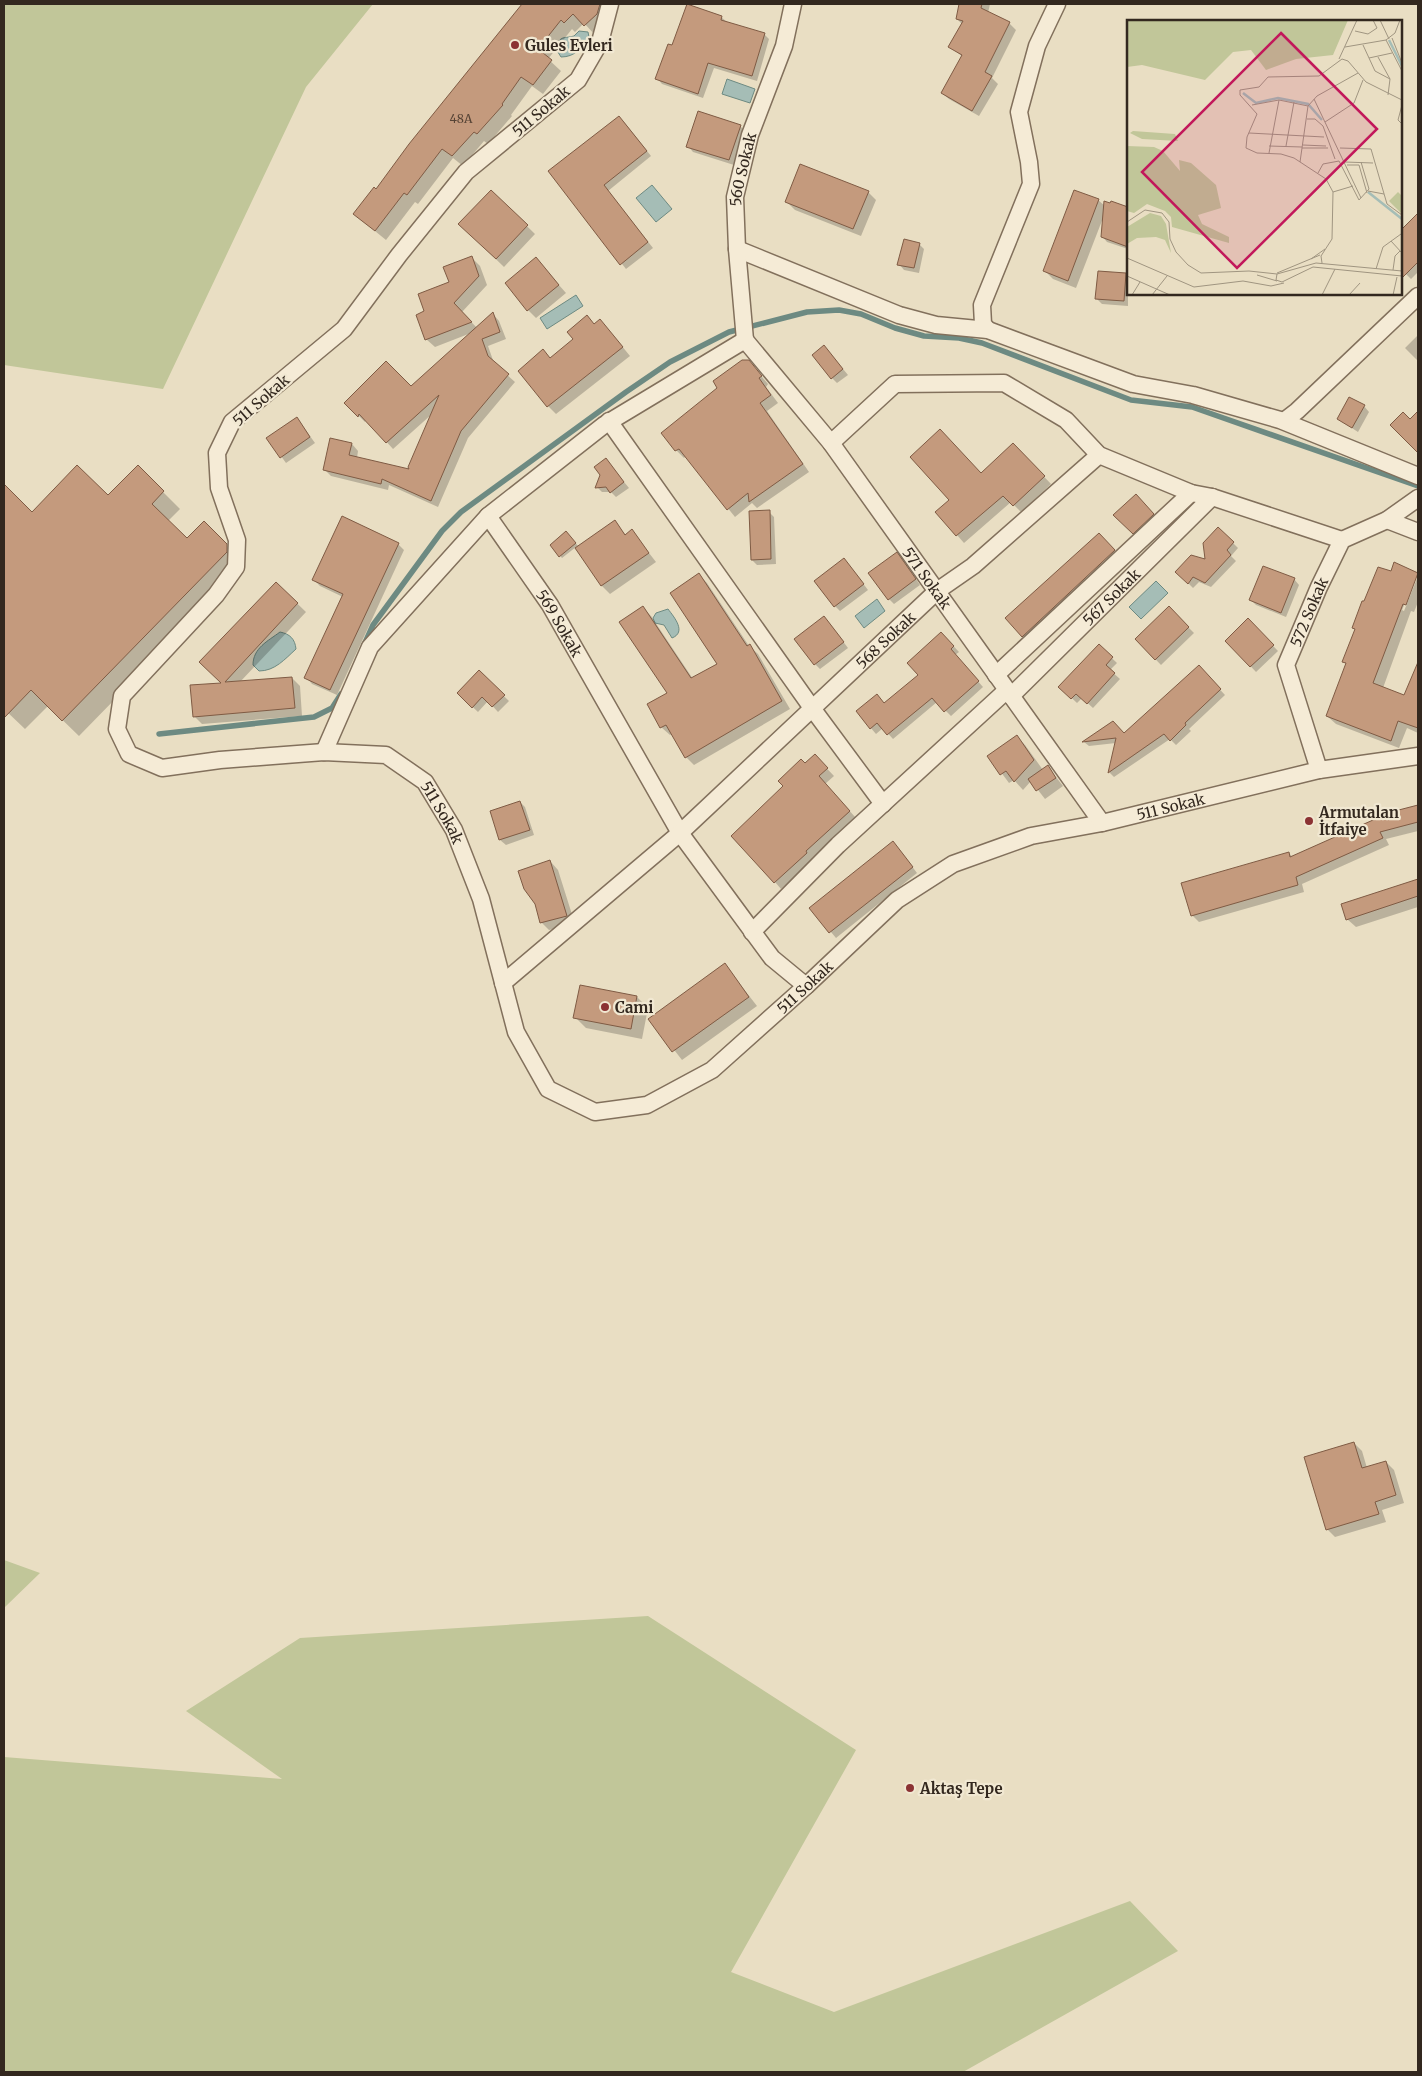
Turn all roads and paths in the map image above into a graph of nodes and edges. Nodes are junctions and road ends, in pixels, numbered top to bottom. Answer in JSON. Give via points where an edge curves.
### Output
{"nodes":[{"id":1,"x":610,"y":4,"type":"edge"},
{"id":2,"x":794,"y":4,"type":"edge"},
{"id":3,"x":1057,"y":4,"type":"edge"},
{"id":4,"x":737,"y":249,"type":"junction"},
{"id":5,"x":1418,"y":296,"type":"edge"},
{"id":6,"x":988,"y":330,"type":"junction"},
{"id":7,"x":745,"y":332,"type":"junction"},
{"id":8,"x":1284,"y":421,"type":"junction"},
{"id":9,"x":609,"y":422,"type":"junction"},
{"id":10,"x":831,"y":443,"type":"junction"},
{"id":11,"x":1099,"y":455,"type":"junction"},
{"id":12,"x":1418,"y":476,"type":"edge"},
{"id":13,"x":1191,"y":493,"type":"junction"},
{"id":14,"x":1212,"y":497,"type":"junction"},
{"id":15,"x":1418,"y":498,"type":"edge"},
{"id":16,"x":488,"y":516,"type":"junction"},
{"id":17,"x":1387,"y":520,"type":"junction"},
{"id":18,"x":1418,"y":532,"type":"edge"},
{"id":19,"x":1342,"y":540,"type":"junction"},
{"id":20,"x":937,"y":591,"type":"junction"},
{"id":21,"x":996,"y":675,"type":"junction"},
{"id":22,"x":1009,"y":693,"type":"junction"},
{"id":23,"x":812,"y":708,"type":"junction"},
{"id":24,"x":324,"y":752,"type":"junction"},
{"id":25,"x":1418,"y":756,"type":"edge"},
{"id":26,"x":1319,"y":770,"type":"junction"},
{"id":27,"x":883,"y":804,"type":"junction"},
{"id":28,"x":1102,"y":823,"type":"junction"},
{"id":29,"x":680,"y":833,"type":"junction"},
{"id":30,"x":752,"y":932,"type":"junction"},
{"id":31,"x":503,"y":983,"type":"junction"},
{"id":32,"x":806,"y":986,"type":"junction"}],
"edges":[{"from":1,"to":24,"type":"street","name":"511 Sokak","via":[[600,42],[578,80],[466,172],[344,329],[232,422],[217,453],[219,488],[237,540],[236,567],[216,594],[122,696],[117,729],[129,754],[162,768]]},
{"from":2,"to":4,"type":"street","name":"560 Sokak","via":[[784,46],[750,135],[735,197]]},
{"from":3,"to":6,"type":"street","via":[[1038,46],[1019,112],[1031,184],[982,305]]},
{"from":4,"to":6,"type":"street","via":[[899,315],[936,325]]},
{"from":4,"to":7,"type":"street","name":"560 Sokak"},
{"from":5,"to":8,"type":"street"},
{"from":6,"to":8,"type":"street","via":[[1133,384],[1193,395]]},
{"from":7,"to":9,"type":"street"},
{"from":7,"to":10,"type":"street","name":"571 Sokak"},
{"from":8,"to":12,"type":"street"},
{"from":9,"to":16,"type":"street"},
{"from":9,"to":23,"type":"street"},
{"from":10,"to":11,"type":"street","via":[[895,384],[1004,383],[1066,420]]},
{"from":10,"to":20,"type":"street","name":"571 Sokak"},
{"from":11,"to":13,"type":"street"},
{"from":11,"to":20,"type":"street","name":"568 Sokak","via":[[973,566]]},
{"from":13,"to":14,"type":"street"},
{"from":13,"to":21,"type":"street","name":"567 Sokak"},
{"from":14,"to":19,"type":"street"},
{"from":14,"to":22,"type":"street","name":"567 Sokak"},
{"from":15,"to":17,"type":"street"},
{"from":16,"to":24,"type":"street","via":[[370,647]]},
{"from":16,"to":29,"type":"street","name":"569 Sokak","via":[[550,605]]},
{"from":17,"to":18,"type":"street"},
{"from":17,"to":19,"type":"street"},
{"from":19,"to":26,"type":"street","name":"572 Sokak","via":[[1286,665]]},
{"from":20,"to":21,"type":"street","name":"571 Sokak"},
{"from":20,"to":23,"type":"street","name":"568 Sokak"},
{"from":21,"to":22,"type":"street","name":"571 Sokak"},
{"from":22,"to":27,"type":"street","name":"567 Sokak"},
{"from":22,"to":28,"type":"street","name":"571 Sokak"},
{"from":23,"to":27,"type":"street"},
{"from":23,"to":29,"type":"street","name":"568 Sokak"},
{"from":24,"to":31,"type":"street","name":"511 Sokak","via":[[386,754],[425,782],[454,830],[481,899]]},
{"from":25,"to":26,"type":"street","name":"511 Sokak"},
{"from":26,"to":28,"type":"street","name":"511 Sokak"},
{"from":27,"to":30,"type":"street","name":"567 Sokak"},
{"from":28,"to":32,"type":"street","name":"511 Sokak","via":[[1032,836],[953,864],[897,900]]},
{"from":29,"to":30,"type":"street","name":"569 Sokak"},
{"from":29,"to":31,"type":"street","name":"568 Sokak"},
{"from":30,"to":32,"type":"street","name":"569 Sokak","via":[[772,958]]},
{"from":31,"to":32,"type":"street","name":"511 Sokak","via":[[516,1032],[548,1089],[595,1112],[647,1105],[712,1070]]}]}
